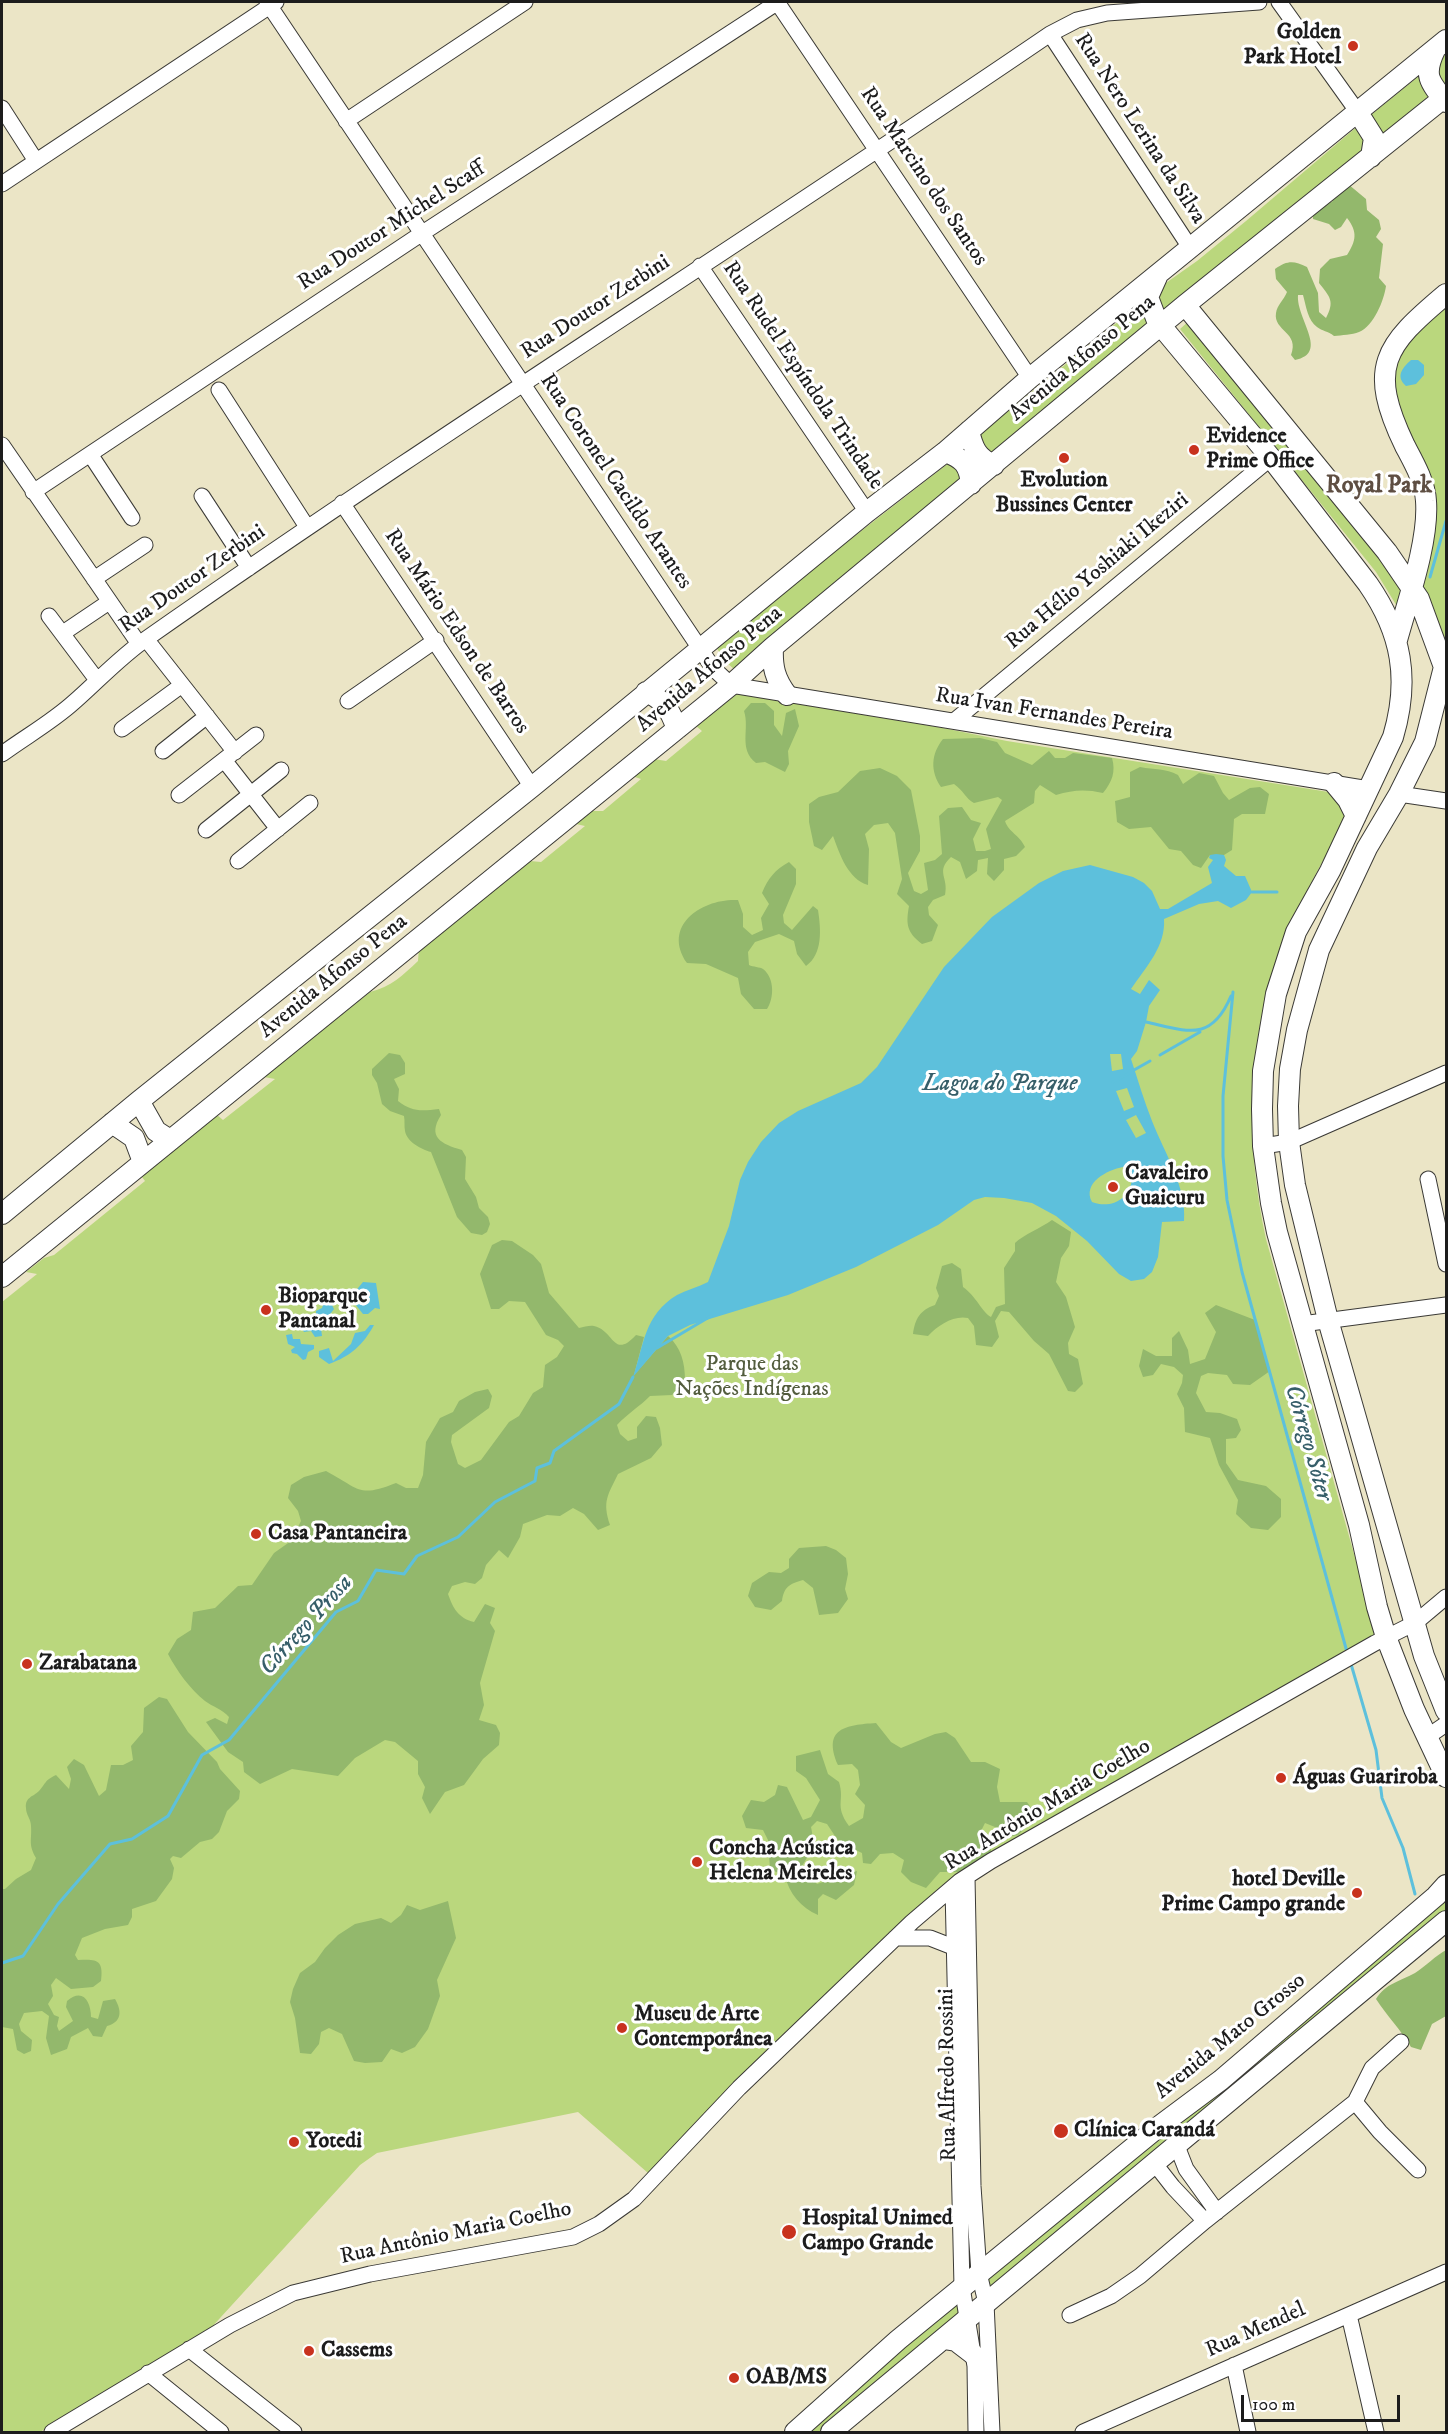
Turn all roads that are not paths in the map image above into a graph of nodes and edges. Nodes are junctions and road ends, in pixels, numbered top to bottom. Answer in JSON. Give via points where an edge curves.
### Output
{"nodes":[{"id":1,"x":525,"y":2,"type":"edge"},
{"id":2,"x":778,"y":2,"type":"edge"},
{"id":3,"x":1259,"y":2,"type":"edge"},
{"id":4,"x":1279,"y":2,"type":"edge"},
{"id":5,"x":270,"y":3,"type":"edge"},
{"id":6,"x":1050,"y":34,"type":"junction"},
{"id":7,"x":1441,"y":45,"type":"edge"},
{"id":8,"x":1445,"y":99,"type":"edge"},
{"id":9,"x":2,"y":108,"type":"edge"},
{"id":10,"x":1358,"y":111,"type":"junction"},
{"id":11,"x":346,"y":121,"type":"junction"},
{"id":12,"x":878,"y":151,"type":"junction"},
{"id":13,"x":1371,"y":157,"type":"junction"},
{"id":14,"x":36,"y":161,"type":"junction"},
{"id":15,"x":2,"y":184,"type":"edge"},
{"id":16,"x":421,"y":234,"type":"junction"},
{"id":17,"x":1191,"y":249,"type":"junction"},
{"id":18,"x":700,"y":266,"type":"junction"},
{"id":19,"x":1159,"y":275,"type":"junction"},
{"id":20,"x":1446,"y":294,"type":"edge"},
{"id":21,"x":1185,"y":305,"type":"junction"},
{"id":22,"x":1161,"y":325,"type":"junction"},
{"id":23,"x":1030,"y":378,"type":"junction"},
{"id":24,"x":521,"y":384,"type":"junction"},
{"id":25,"x":219,"y":390,"type":"dead end"},
{"id":26,"x":969,"y":431,"type":"junction"},
{"id":27,"x":2,"y":445,"type":"edge"},
{"id":28,"x":945,"y":452,"type":"junction"},
{"id":29,"x":1305,"y":452,"type":"junction"},
{"id":30,"x":90,"y":454,"type":"junction"},
{"id":31,"x":1271,"y":458,"type":"junction"},
{"id":32,"x":994,"y":465,"type":"junction"},
{"id":33,"x":971,"y":484,"type":"junction"},
{"id":34,"x":33,"y":492,"type":"junction"},
{"id":35,"x":202,"y":496,"type":"dead end"},
{"id":36,"x":342,"y":503,"type":"junction"},
{"id":37,"x":867,"y":512,"type":"junction"},
{"id":38,"x":132,"y":518,"type":"dead end"},
{"id":39,"x":308,"y":527,"type":"junction"},
{"id":40,"x":145,"y":545,"type":"dead end"},
{"id":41,"x":249,"y":568,"type":"junction"},
{"id":42,"x":94,"y":579,"type":"junction"},
{"id":43,"x":1411,"y":586,"type":"junction"},
{"id":44,"x":109,"y":602,"type":"junction"},
{"id":45,"x":49,"y":616,"type":"dead end"},
{"id":46,"x":63,"y":633,"type":"junction"},
{"id":47,"x":436,"y":640,"type":"junction"},
{"id":48,"x":1397,"y":640,"type":"junction"},
{"id":49,"x":142,"y":642,"type":"junction"},
{"id":50,"x":773,"y":647,"type":"junction"},
{"id":51,"x":701,"y":649,"type":"junction"},
{"id":52,"x":1445,"y":662,"type":"edge"},
{"id":53,"x":666,"y":677,"type":"junction"},
{"id":54,"x":97,"y":680,"type":"junction"},
{"id":55,"x":182,"y":685,"type":"junction"},
{"id":56,"x":731,"y":685,"type":"junction"},
{"id":57,"x":646,"y":692,"type":"junction"},
{"id":58,"x":1443,"y":693,"type":"edge"},
{"id":59,"x":787,"y":694,"type":"junction"},
{"id":60,"x":348,"y":701,"type":"dead end"},
{"id":61,"x":696,"y":713,"type":"junction"},
{"id":62,"x":207,"y":716,"type":"junction"},
{"id":63,"x":954,"y":721,"type":"junction"},
{"id":64,"x":122,"y":729,"type":"dead end"},
{"id":65,"x":677,"y":729,"type":"junction"},
{"id":66,"x":256,"y":735,"type":"dead end"},
{"id":67,"x":163,"y":751,"type":"dead end"},
{"id":68,"x":2,"y":754,"type":"edge"},
{"id":69,"x":230,"y":756,"type":"junction"},
{"id":70,"x":281,"y":770,"type":"dead end"},
{"id":71,"x":1334,"y":783,"type":"junction"},
{"id":72,"x":532,"y":787,"type":"junction"},
{"id":73,"x":1369,"y":789,"type":"junction"},
{"id":74,"x":251,"y":794,"type":"junction"},
{"id":75,"x":1399,"y":794,"type":"junction"},
{"id":76,"x":179,"y":795,"type":"dead end"},
{"id":77,"x":1446,"y":801,"type":"edge"},
{"id":78,"x":310,"y":802,"type":"dead end"},
{"id":79,"x":1356,"y":816,"type":"junction"},
{"id":80,"x":278,"y":829,"type":"junction"},
{"id":81,"x":206,"y":830,"type":"dead end"},
{"id":82,"x":1367,"y":848,"type":"junction"},
{"id":83,"x":238,"y":861,"type":"dead end"},
{"id":84,"x":1330,"y":871,"type":"junction"},
{"id":85,"x":1338,"y":905,"type":"junction"},
{"id":86,"x":1446,"y":1073,"type":"edge"},
{"id":87,"x":139,"y":1101,"type":"junction"},
{"id":88,"x":112,"y":1123,"type":"junction"},
{"id":89,"x":170,"y":1140,"type":"junction"},
{"id":90,"x":1289,"y":1142,"type":"junction"},
{"id":91,"x":1263,"y":1146,"type":"junction"},
{"id":92,"x":143,"y":1162,"type":"junction"},
{"id":93,"x":1428,"y":1179,"type":"dead end"},
{"id":94,"x":2,"y":1214,"type":"edge"},
{"id":95,"x":1446,"y":1264,"type":"edge"},
{"id":96,"x":2,"y":1277,"type":"edge"},
{"id":97,"x":1446,"y":1305,"type":"edge"},
{"id":98,"x":1328,"y":1320,"type":"junction"},
{"id":99,"x":1302,"y":1324,"type":"junction"},
{"id":100,"x":1446,"y":1597,"type":"edge"},
{"id":101,"x":1415,"y":1623,"type":"junction"},
{"id":102,"x":1386,"y":1637,"type":"junction"},
{"id":103,"x":1446,"y":1711,"type":"edge"},
{"id":104,"x":1446,"y":1724,"type":"edge"},
{"id":105,"x":1427,"y":1737,"type":"junction"},
{"id":106,"x":1446,"y":1777,"type":"edge"},
{"id":107,"x":1446,"y":1872,"type":"edge"},
{"id":108,"x":967,"y":1876,"type":"junction"},
{"id":109,"x":953,"y":1888,"type":"junction"},
{"id":110,"x":1441,"y":1890,"type":"edge"},
{"id":111,"x":1446,"y":1921,"type":"edge"},
{"id":112,"x":895,"y":1938,"type":"junction"},
{"id":113,"x":954,"y":1947,"type":"junction"},
{"id":114,"x":1401,"y":2042,"type":"dead end"},
{"id":115,"x":1221,"y":2080,"type":"junction"},
{"id":116,"x":1355,"y":2102,"type":"junction"},
{"id":117,"x":1226,"y":2104,"type":"junction"},
{"id":118,"x":1162,"y":2124,"type":"junction"},
{"id":119,"x":1177,"y":2146,"type":"junction"},
{"id":120,"x":1155,"y":2164,"type":"junction"},
{"id":121,"x":1418,"y":2170,"type":"dead end"},
{"id":122,"x":1211,"y":2216,"type":"junction"},
{"id":123,"x":1446,"y":2272,"type":"edge"},
{"id":124,"x":979,"y":2273,"type":"junction"},
{"id":125,"x":962,"y":2287,"type":"junction"},
{"id":126,"x":986,"y":2303,"type":"junction"},
{"id":127,"x":1070,"y":2315,"type":"dead end"},
{"id":128,"x":1349,"y":2315,"type":"junction"},
{"id":129,"x":967,"y":2320,"type":"junction"},
{"id":130,"x":944,"y":2338,"type":"junction"},
{"id":131,"x":189,"y":2349,"type":"junction"},
{"id":132,"x":973,"y":2354,"type":"junction"},
{"id":133,"x":1234,"y":2365,"type":"junction"},
{"id":134,"x":148,"y":2373,"type":"junction"},
{"id":135,"x":974,"y":2397,"type":"junction"},
{"id":136,"x":992,"y":2416,"type":"junction"},
{"id":137,"x":1114,"y":2427,"type":"edge"},
{"id":138,"x":798,"y":2431,"type":"edge"},
{"id":139,"x":52,"y":2433,"type":"edge"},
{"id":140,"x":221,"y":2433,"type":"edge"},
{"id":141,"x":294,"y":2433,"type":"edge"},
{"id":142,"x":831,"y":2433,"type":"edge"},
{"id":143,"x":976,"y":2433,"type":"edge"},
{"id":144,"x":993,"y":2433,"type":"edge"},
{"id":145,"x":1083,"y":2433,"type":"edge"},
{"id":146,"x":1248,"y":2433,"type":"edge"},
{"id":147,"x":1376,"y":2433,"type":"edge"}],
"edges":[{"from":1,"to":11,"type":"street"},
{"from":2,"to":12,"type":"street","name":"Rua Marcino dos Santos"},
{"from":2,"to":16,"type":"street","name":"Rua Doutor Michel Scaff"},
{"from":3,"to":6,"type":"street","name":"Rua Doutor Zerbini","via":[[1107,13],[1077,20]]},
{"from":4,"to":10,"type":"street"},
{"from":5,"to":11,"type":"street","name":"Rua Coronel Cacildo Arantes"},
{"from":5,"to":14,"type":"street"},
{"from":6,"to":12,"type":"street","name":"Rua Doutor Zerbini"},
{"from":6,"to":17,"type":"street","name":"Rua Nero Lerina da Silva"},
{"from":7,"to":8,"type":"main road","via":[[1428,64],[1428,72],[1432,84]]},
{"from":7,"to":10,"type":"main road","name":"Avenida Afonso Pena"},
{"from":8,"to":13,"type":"main road","name":"Avenida Afonso Pena"},
{"from":9,"to":14,"type":"street"},
{"from":10,"to":13,"type":"main road","via":[[1374,138]]},
{"from":10,"to":17,"type":"main road","name":"Avenida Afonso Pena"},
{"from":11,"to":16,"type":"street","name":"Rua Coronel Cacildo Arantes"},
{"from":12,"to":18,"type":"street","name":"Rua Doutor Zerbini"},
{"from":12,"to":23,"type":"street","name":"Rua Marcino dos Santos"},
{"from":13,"to":21,"type":"main road","name":"Avenida Afonso Pena"},
{"from":14,"to":15,"type":"street"},
{"from":16,"to":24,"type":"street","name":"Rua Coronel Cacildo Arantes"},
{"from":16,"to":30,"type":"street","name":"Rua Doutor Michel Scaff"},
{"from":17,"to":19,"type":"main road","name":"Avenida Afonso Pena"},
{"from":18,"to":24,"type":"street","name":"Rua Doutor Zerbini"},
{"from":18,"to":37,"type":"street","name":"Rua Rudel Espíndola Trindade"},
{"from":19,"to":22,"type":"main road","via":[[1148,297]]},
{"from":19,"to":23,"type":"main road","name":"Avenida Afonso Pena"},
{"from":20,"to":43,"type":"main road","via":[[1396,341],[1384,382],[1394,424],[1419,474],[1426,499],[1427,528]]},
{"from":21,"to":22,"type":"main road","name":"Avenida Afonso Pena"},
{"from":21,"to":29,"type":"main road"},
{"from":22,"to":31,"type":"main road"},
{"from":22,"to":32,"type":"main road","name":"Avenida Afonso Pena"},
{"from":23,"to":26,"type":"main road","name":"Avenida Afonso Pena"},
{"from":24,"to":36,"type":"street","name":"Rua Doutor Zerbini"},
{"from":24,"to":51,"type":"street","name":"Rua Coronel Cacildo Arantes"},
{"from":25,"to":39,"type":"street"},
{"from":26,"to":28,"type":"main road","name":"Avenida Afonso Pena"},
{"from":26,"to":32,"type":"main road","via":[[978,455]]},
{"from":27,"to":34,"type":"street"},
{"from":28,"to":33,"type":"main road","via":[[965,462]]},
{"from":28,"to":37,"type":"main road","name":"Avenida Afonso Pena"},
{"from":29,"to":31,"type":"main road","via":[[1290,450]]},
{"from":29,"to":43,"type":"main road"},
{"from":30,"to":34,"type":"street","name":"Rua Doutor Michel Scaff"},
{"from":30,"to":38,"type":"street"},
{"from":31,"to":48,"type":"main road","via":[[1368,584]]},
{"from":31,"to":63,"type":"street","name":"Rua Hélio Yoshiaki Ikeziri"},
{"from":32,"to":33,"type":"main road","name":"Avenida Afonso Pena"},
{"from":33,"to":50,"type":"main road","name":"Avenida Afonso Pena"},
{"from":34,"to":42,"type":"street"},
{"from":35,"to":41,"type":"street"},
{"from":36,"to":39,"type":"street","name":"Rua Doutor Zerbini"},
{"from":36,"to":47,"type":"street","name":"Rua Mário Edson de Barros"},
{"from":37,"to":51,"type":"main road","name":"Avenida Afonso Pena"},
{"from":39,"to":41,"type":"street","name":"Rua Doutor Zerbini"},
{"from":40,"to":42,"type":"street"},
{"from":41,"to":49,"type":"street","name":"Rua Doutor Zerbini"},
{"from":42,"to":44,"type":"street"},
{"from":43,"to":48,"type":"main road"},
{"from":43,"to":52,"type":"main road"},
{"from":44,"to":46,"type":"street"},
{"from":44,"to":49,"type":"street"},
{"from":45,"to":46,"type":"street"},
{"from":46,"to":54,"type":"street"},
{"from":47,"to":60,"type":"street"},
{"from":47,"to":72,"type":"street","name":"Rua Mário Edson de Barros"},
{"from":48,"to":73,"type":"main road","via":[[1402,684],[1399,716]]},
{"from":49,"to":54,"type":"street","name":"Rua Doutor Zerbini"},
{"from":49,"to":55,"type":"street"},
{"from":50,"to":56,"type":"main road","name":"Avenida Afonso Pena"},
{"from":50,"to":59,"type":"main road","via":[[774,673]]},
{"from":51,"to":53,"type":"main road","name":"Avenida Afonso Pena"},
{"from":51,"to":56,"type":"street","name":"Rua Coronel Cacildo Arantes"},
{"from":52,"to":58,"type":"main road"},
{"from":53,"to":57,"type":"main road","name":"Avenida Afonso Pena"},
{"from":53,"to":61,"type":"main road","via":[[676,699]]},
{"from":54,"to":68,"type":"street","name":"Rua Doutor Zerbini","via":[[74,703]]},
{"from":55,"to":62,"type":"street"},
{"from":55,"to":64,"type":"street"},
{"from":56,"to":59,"type":"street","name":"Rua Ivan Fernandes Pereira"},
{"from":56,"to":61,"type":"main road","name":"Avenida Afonso Pena"},
{"from":57,"to":65,"type":"main road","via":[[667,705]]},
{"from":57,"to":72,"type":"main road","name":"Avenida Afonso Pena"},
{"from":58,"to":75,"type":"main road","via":[[1425,742]]},
{"from":59,"to":63,"type":"street","name":"Rua Ivan Fernandes Pereira"},
{"from":61,"to":65,"type":"main road","name":"Avenida Afonso Pena"},
{"from":62,"to":67,"type":"street"},
{"from":62,"to":69,"type":"street"},
{"from":63,"to":71,"type":"street","name":"Rua Ivan Fernandes Pereira"},
{"from":65,"to":89,"type":"main road","name":"Avenida Afonso Pena"},
{"from":66,"to":69,"type":"street"},
{"from":69,"to":74,"type":"street"},
{"from":69,"to":76,"type":"street"},
{"from":70,"to":74,"type":"street"},
{"from":71,"to":73,"type":"street","name":"Rua Ivan Fernandes Pereira"},
{"from":71,"to":79,"type":"main road"},
{"from":72,"to":87,"type":"main road","name":"Avenida Afonso Pena"},
{"from":73,"to":79,"type":"main road"},
{"from":73,"to":82,"type":"main road","via":[[1376,793],[1380,803]]},
{"from":74,"to":80,"type":"street"},
{"from":74,"to":81,"type":"street"},
{"from":75,"to":77,"type":"street"},
{"from":75,"to":82,"type":"main road"},
{"from":78,"to":80,"type":"street"},
{"from":79,"to":84,"type":"main road"},
{"from":80,"to":83,"type":"street"},
{"from":82,"to":85,"type":"main road"},
{"from":84,"to":85,"type":"main road"},
{"from":84,"to":91,"type":"main road","via":[[1296,932],[1276,994],[1263,1071]]},
{"from":85,"to":90,"type":"main road","via":[[1319,950],[1296,1030]]},
{"from":86,"to":90,"type":"street"},
{"from":87,"to":88,"type":"main road","name":"Avenida Afonso Pena"},
{"from":87,"to":89,"type":"main road","via":[[156,1131]]},
{"from":88,"to":92,"type":"main road","via":[[134,1138]]},
{"from":88,"to":94,"type":"main road","name":"Avenida Afonso Pena"},
{"from":89,"to":92,"type":"main road","name":"Avenida Afonso Pena"},
{"from":90,"to":91,"type":"street"},
{"from":90,"to":98,"type":"main road","via":[[1300,1214]]},
{"from":91,"to":99,"type":"main road","via":[[1271,1203]]},
{"from":92,"to":96,"type":"main road","name":"Avenida Afonso Pena"},
{"from":93,"to":95,"type":"street"},
{"from":97,"to":98,"type":"street"},
{"from":98,"to":99,"type":"street"},
{"from":98,"to":101,"type":"main road"},
{"from":99,"to":102,"type":"main road","via":[[1359,1524]]},
{"from":100,"to":101,"type":"street","name":"Rua Antônio Maria Coelho"},
{"from":101,"to":102,"type":"street","name":"Rua Antônio Maria Coelho"},
{"from":101,"to":103,"type":"main road"},
{"from":102,"to":105,"type":"main road"},
{"from":102,"to":108,"type":"street","name":"Rua Antônio Maria Coelho"},
{"from":104,"to":105,"type":"street"},
{"from":105,"to":106,"type":"main road"},
{"from":107,"to":110,"type":"main road"},
{"from":108,"to":109,"type":"street","name":"Rua Antônio Maria Coelho"},
{"from":108,"to":124,"type":"street","name":"Rua Alfredo Rossini","via":[[973,2186]]},
{"from":109,"to":112,"type":"street","name":"Rua Antônio Maria Coelho"},
{"from":109,"to":113,"type":"street"},
{"from":110,"to":115,"type":"main road","name":"Avenida Mato Grosso"},
{"from":111,"to":117,"type":"main road"},
{"from":112,"to":113,"type":"street","via":[[930,1938]]},
{"from":112,"to":131,"type":"street","name":"Rua Antônio Maria Coelho","via":[[739,2088],[634,2199],[599,2224],[573,2237],[370,2274],[293,2293]]},
{"from":113,"to":125,"type":"street"},
{"from":114,"to":116,"type":"street","via":[[1372,2068]]},
{"from":115,"to":117,"type":"main road","via":[[1228,2087]]},
{"from":115,"to":118,"type":"main road","name":"Avenida Mato Grosso"},
{"from":116,"to":121,"type":"street"},
{"from":116,"to":122,"type":"street"},
{"from":117,"to":119,"type":"main road"},
{"from":118,"to":120,"type":"main road","via":[[1152,2150]]},
{"from":118,"to":124,"type":"main road","name":"Avenida Mato Grosso"},
{"from":119,"to":120,"type":"main road"},
{"from":119,"to":122,"type":"street"},
{"from":120,"to":122,"type":"street","via":[[1173,2187]]},
{"from":120,"to":126,"type":"main road"},
{"from":122,"to":127,"type":"street","via":[[1140,2276],[1111,2296]]},
{"from":123,"to":128,"type":"street","name":"Rua Mendel"},
{"from":124,"to":125,"type":"main road","name":"Avenida Mato Grosso"},
{"from":124,"to":126,"type":"street","name":"Rua Alfredo Rossini"},
{"from":125,"to":129,"type":"street"},
{"from":125,"to":138,"type":"main road","name":"Avenida Mato Grosso","via":[[883,2352]]},
{"from":126,"to":129,"type":"main road"},
{"from":126,"to":136,"type":"street","name":"Rua Alfredo Rossini"},
{"from":128,"to":133,"type":"street","name":"Rua Mendel"},
{"from":128,"to":147,"type":"street"},
{"from":129,"to":130,"type":"main road"},
{"from":129,"to":132,"type":"street"},
{"from":130,"to":132,"type":"main road"},
{"from":130,"to":142,"type":"main road"},
{"from":131,"to":134,"type":"street","name":"Rua Antônio Maria Coelho"},
{"from":131,"to":141,"type":"street"},
{"from":132,"to":135,"type":"street"},
{"from":133,"to":137,"type":"street","name":"Rua Mendel"},
{"from":133,"to":146,"type":"street"},
{"from":134,"to":139,"type":"street","name":"Rua Antônio Maria Coelho"},
{"from":134,"to":140,"type":"street"},
{"from":135,"to":136,"type":"street","via":[[984,2403]]},
{"from":135,"to":143,"type":"street"},
{"from":136,"to":144,"type":"street","name":"Rua Alfredo Rossini"},
{"from":137,"to":145,"type":"street","name":"Rua Mendel"}]}
